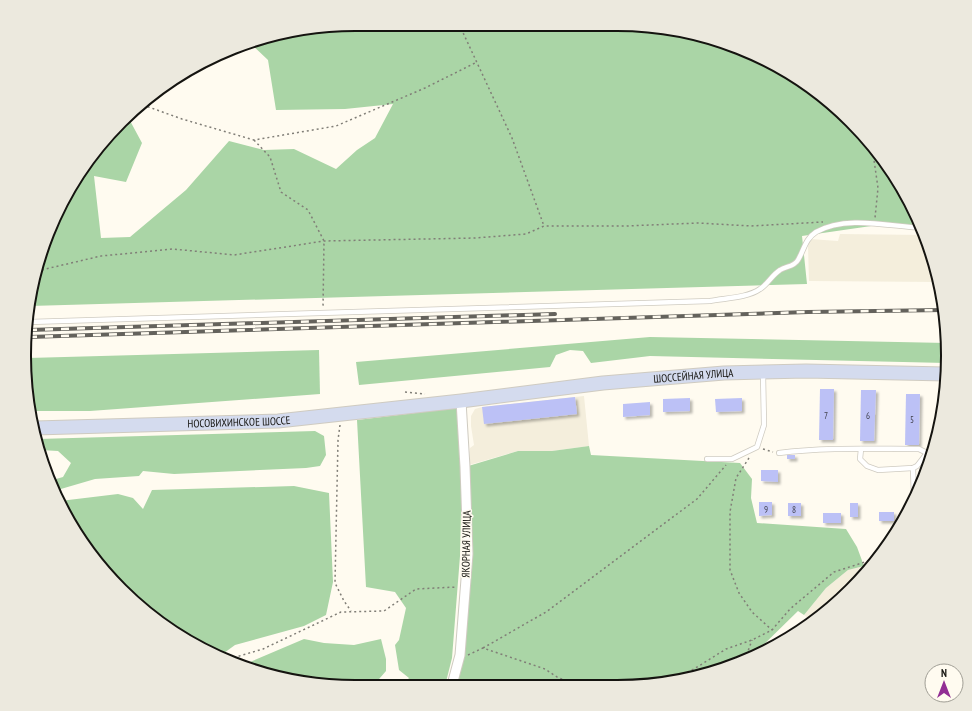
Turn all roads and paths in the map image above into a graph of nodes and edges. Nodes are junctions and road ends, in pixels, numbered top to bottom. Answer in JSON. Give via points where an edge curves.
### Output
{"nodes":[{"id":1,"x":462,"y":31,"type":"edge"},
{"id":2,"x":477,"y":62,"type":"junction"},
{"id":3,"x":148,"y":107,"type":"edge"},
{"id":4,"x":254,"y":140,"type":"junction"},
{"id":5,"x":874,"y":158,"type":"edge"},
{"id":6,"x":874,"y":222,"type":"junction"},
{"id":7,"x":836,"y":225,"type":"junction"},
{"id":8,"x":544,"y":226,"type":"junction"},
{"id":9,"x":914,"y":227,"type":"edge"},
{"id":10,"x":324,"y":241,"type":"junction"},
{"id":11,"x":43,"y":270,"type":"edge"},
{"id":12,"x":323,"y":314,"type":"junction"},
{"id":13,"x":33,"y":322,"type":"edge"},
{"id":14,"x":763,"y":372,"type":"junction"},
{"id":15,"x":940,"y":374,"type":"edge"},
{"id":16,"x":405,"y":392,"type":"dead end"},
{"id":17,"x":427,"y":394,"type":"dead end"},
{"id":18,"x":461,"y":401,"type":"junction"},
{"id":19,"x":442,"y":403,"type":"joint"},
{"id":20,"x":341,"y":415,"type":"junction"},
{"id":21,"x":39,"y":428,"type":"edge"},
{"id":22,"x":757,"y":448,"type":"junction"},
{"id":23,"x":861,"y":448,"type":"junction"},
{"id":24,"x":926,"y":452,"type":"edge"},
{"id":25,"x":779,"y":454,"type":"joint"},
{"id":26,"x":707,"y":459,"type":"dead end"},
{"id":27,"x":924,"y":459,"type":"edge"},
{"id":28,"x":732,"y":460,"type":"junction"},
{"id":29,"x":913,"y":468,"type":"junction"},
{"id":30,"x":914,"y":486,"type":"edge"},
{"id":31,"x":867,"y":561,"type":"edge"},
{"id":32,"x":465,"y":586,"type":"junction"},
{"id":33,"x":351,"y":612,"type":"junction"},
{"id":34,"x":772,"y":630,"type":"junction"},
{"id":35,"x":752,"y":640,"type":"junction"},
{"id":36,"x":483,"y":648,"type":"junction"},
{"id":37,"x":748,"y":652,"type":"edge"},
{"id":38,"x":236,"y":657,"type":"edge"},
{"id":39,"x":459,"y":660,"type":"junction"},
{"id":40,"x":687,"y":672,"type":"edge"},
{"id":41,"x":454,"y":680,"type":"edge"},
{"id":42,"x":564,"y":680,"type":"edge"}],
"edges":[{"from":1,"to":2,"type":"path"},
{"from":2,"to":4,"type":"path","via":[[425,88],[336,126]]},
{"from":2,"to":8,"type":"path","via":[[512,138]]},
{"from":3,"to":4,"type":"path"},
{"from":4,"to":10,"type":"path","via":[[270,157],[281,192],[308,210]]},
{"from":5,"to":6,"type":"path","via":[[878,188]]},
{"from":6,"to":7,"type":"lane"},
{"from":6,"to":9,"type":"lane"},
{"from":7,"to":8,"type":"path","via":[[826,222],[751,226],[698,223]]},
{"from":7,"to":12,"type":"lane","via":[[815,232],[807,240],[797,261],[775,273],[759,290],[746,295],[710,301]]},
{"from":8,"to":10,"type":"path","via":[[526,234],[476,238]]},
{"from":10,"to":11,"type":"path","via":[[234,255],[173,249],[101,256]]},
{"from":10,"to":12,"type":"path"},
{"from":12,"to":13,"type":"lane"},
{"from":14,"to":15,"type":"main road","name":"ШОССЕЙНАЯ УЛИЦА"},
{"from":14,"to":18,"type":"main road","name":"ШОССЕЙНАЯ УЛИЦА","via":[[611,382]]},
{"from":14,"to":22,"type":"lane","via":[[764,425]]},
{"from":16,"to":17,"type":"path"},
{"from":18,"to":19,"type":"main road","name":"ШОССЕЙНАЯ УЛИЦА"},
{"from":18,"to":32,"type":"street","name":"ЯКОРНАЯ УЛИЦА","via":[[468,554]]},
{"from":19,"to":20,"type":"main road","name":"НОСОВИХИНСКОЕ ШОССЕ"},
{"from":20,"to":21,"type":"main road","name":"НОСОВИХИНСКОЕ ШОССЕ","via":[[278,421]]},
{"from":20,"to":33,"type":"path","via":[[338,440],[336,583]]},
{"from":22,"to":25,"type":"path"},
{"from":22,"to":28,"type":"lane"},
{"from":22,"to":34,"type":"path","via":[[736,478],[730,512],[730,570],[739,593],[752,612]]},
{"from":23,"to":24,"type":"lane","via":[[919,449]]},
{"from":23,"to":25,"type":"lane"},
{"from":23,"to":29,"type":"lane","via":[[860,460],[867,466],[878,470]]},
{"from":26,"to":28,"type":"lane"},
{"from":27,"to":29,"type":"lane"},
{"from":28,"to":36,"type":"path","via":[[697,499],[546,612]]},
{"from":29,"to":30,"type":"lane"},
{"from":31,"to":34,"type":"path","via":[[834,572],[790,609]]},
{"from":32,"to":33,"type":"path","via":[[416,590],[384,611]]},
{"from":32,"to":39,"type":"street","name":"ЯКОРНАЯ УЛИЦА"},
{"from":33,"to":38,"type":"path","via":[[341,612],[263,649]]},
{"from":34,"to":35,"type":"path"},
{"from":35,"to":37,"type":"path"},
{"from":35,"to":40,"type":"path","via":[[726,649]]},
{"from":36,"to":39,"type":"path"},
{"from":36,"to":42,"type":"path","via":[[545,669]]},
{"from":39,"to":41,"type":"street","name":"ЯКОРНАЯ УЛИЦА"}]}
